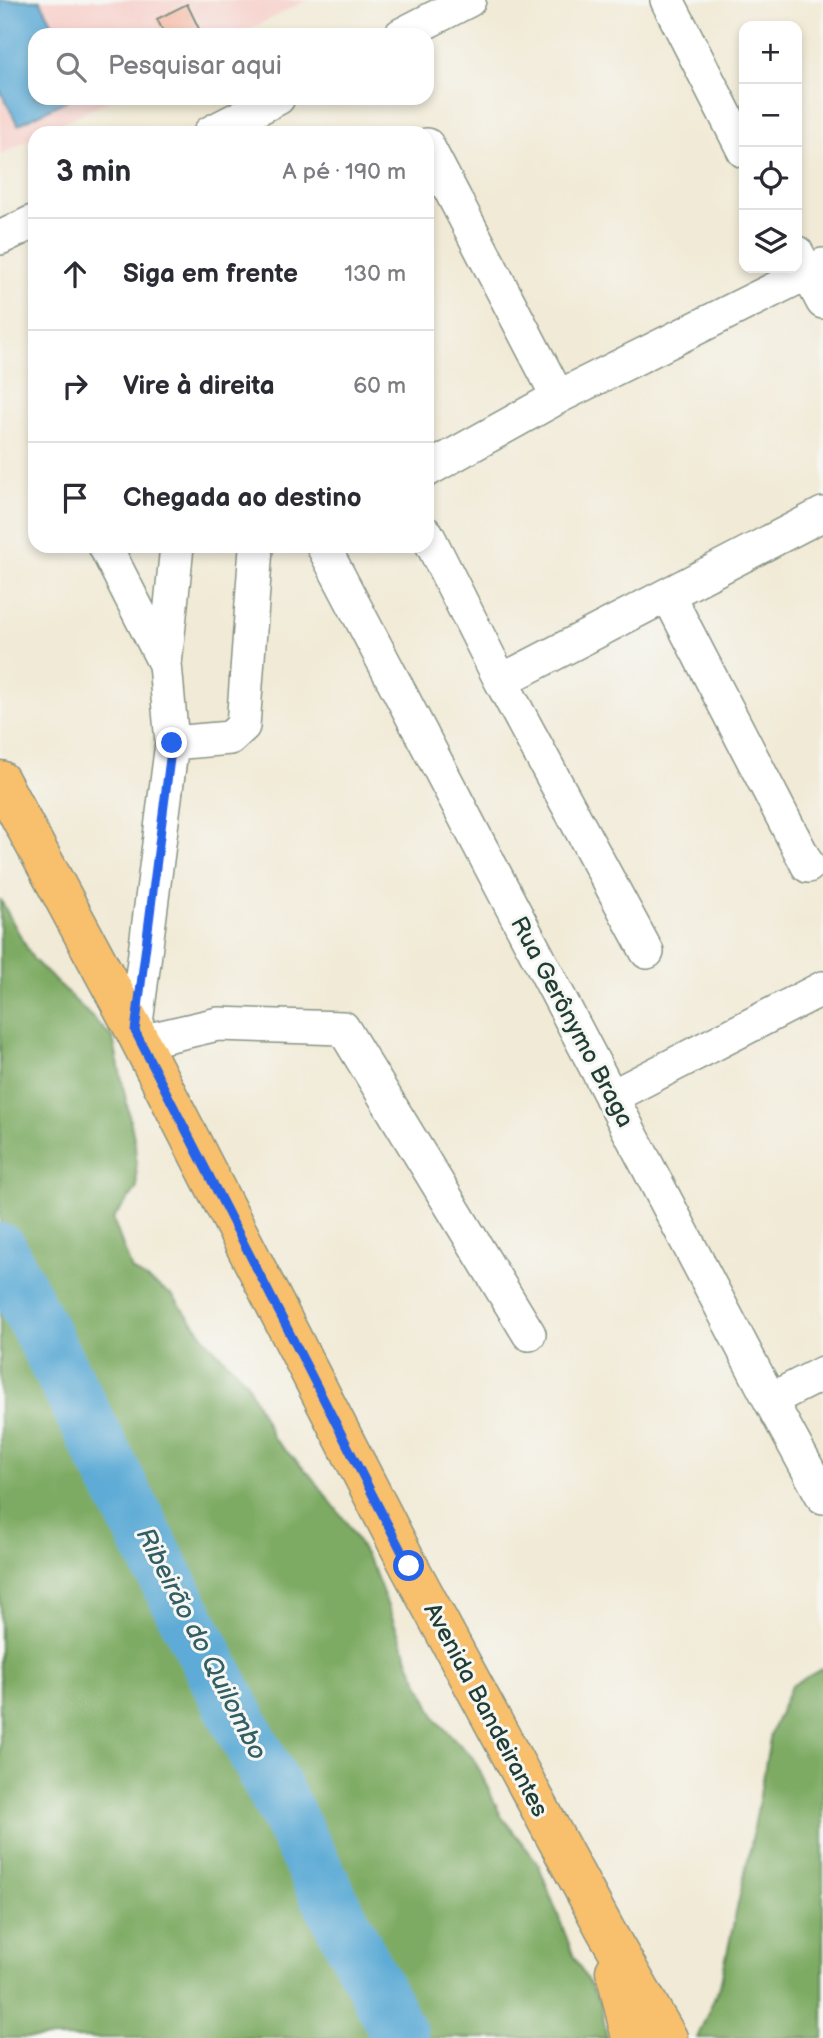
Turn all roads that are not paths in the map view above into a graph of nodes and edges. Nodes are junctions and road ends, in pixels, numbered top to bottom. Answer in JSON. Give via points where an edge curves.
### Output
{"nodes":[{"id":1,"x":469,"y":0,"type":"edge"},
{"id":2,"x":667,"y":0,"type":"edge"},
{"id":3,"x":415,"y":28,"type":"edge"},
{"id":4,"x":264,"y":105,"type":"edge"},
{"id":5,"x":224,"y":126,"type":"edge"},
{"id":6,"x":742,"y":147,"type":"edge"},
{"id":7,"x":434,"y":158,"type":"edge"},
{"id":8,"x":28,"y":224,"type":"edge"},
{"id":9,"x":0,"y":238,"type":"edge"},
{"id":10,"x":813,"y":273,"type":"edge"},
{"id":11,"x":558,"y":397,"type":"junction"},
{"id":12,"x":434,"y":466,"type":"edge"},
{"id":13,"x":823,"y":514,"type":"edge"},
{"id":14,"x":434,"y":548,"type":"edge"},
{"id":15,"x":110,"y":553,"type":"edge"},
{"id":16,"x":176,"y":553,"type":"edge"},
{"id":17,"x":256,"y":553,"type":"edge"},
{"id":18,"x":327,"y":553,"type":"edge"},
{"id":19,"x":668,"y":595,"type":"junction"},
{"id":20,"x":165,"y":664,"type":"junction"},
{"id":21,"x":501,"y":681,"type":"junction"},
{"id":22,"x":172,"y":743,"type":"junction"},
{"id":23,"x":0,"y":780,"type":"edge"},
{"id":24,"x":808,"y":866,"type":"dead end"},
{"id":25,"x":647,"y":952,"type":"dead end"},
{"id":26,"x":823,"y":988,"type":"edge"},
{"id":27,"x":137,"y":1037,"type":"junction"},
{"id":28,"x":611,"y":1097,"type":"junction"},
{"id":29,"x":529,"y":1334,"type":"dead end"},
{"id":30,"x":823,"y":1373,"type":"edge"},
{"id":31,"x":770,"y":1401,"type":"junction"},
{"id":32,"x":823,"y":1497,"type":"edge"},
{"id":33,"x":606,"y":1931,"type":"junction"},
{"id":34,"x":631,"y":2038,"type":"edge"},
{"id":35,"x":668,"y":2038,"type":"edge"}],
"edges":[{"from":1,"to":3,"type":"street"},
{"from":2,"to":6,"type":"street"},
{"from":4,"to":5,"type":"street"},
{"from":7,"to":11,"type":"street"},
{"from":8,"to":9,"type":"street"},
{"from":10,"to":11,"type":"street"},
{"from":11,"to":12,"type":"street"},
{"from":13,"to":19,"type":"street"},
{"from":14,"to":21,"type":"street"},
{"from":15,"to":20,"type":"street"},
{"from":16,"to":20,"type":"street"},
{"from":17,"to":22,"type":"street","via":[[243,726],[230,738]]},
{"from":18,"to":28,"type":"street","name":"Rua Gerônymo Braga"},
{"from":19,"to":21,"type":"street"},
{"from":19,"to":24,"type":"street"},
{"from":20,"to":22,"type":"street"},
{"from":21,"to":25,"type":"street"},
{"from":22,"to":27,"type":"street"},
{"from":23,"to":27,"type":"main road","name":"Avenida Bandeirantes"},
{"from":26,"to":28,"type":"street"},
{"from":27,"to":29,"type":"street","via":[[218,1024],[343,1028]]},
{"from":27,"to":33,"type":"main road","name":"Avenida Bandeirantes","via":[[409,1566]]},
{"from":28,"to":31,"type":"street","name":"Rua Gerônymo Braga"},
{"from":30,"to":31,"type":"street"},
{"from":31,"to":32,"type":"street","name":"Rua Gerônymo Braga"},
{"from":33,"to":34,"type":"main road","name":"Avenida Bandeirantes"},
{"from":33,"to":35,"type":"main road","name":"Avenida Bandeirantes"}]}
